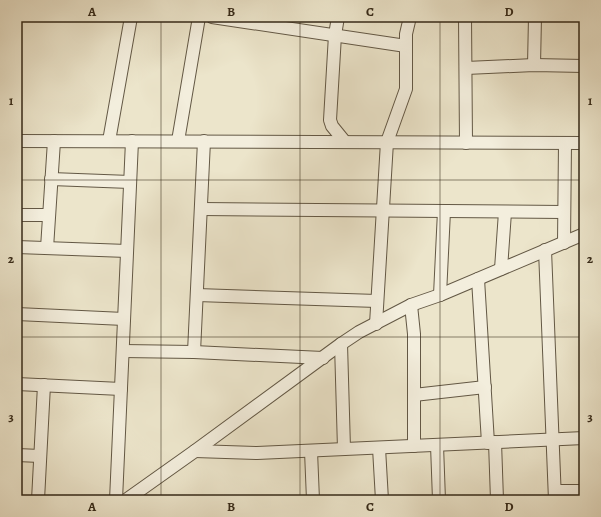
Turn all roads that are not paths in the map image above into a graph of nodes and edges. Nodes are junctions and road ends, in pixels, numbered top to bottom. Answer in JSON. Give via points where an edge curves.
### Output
{"nodes":[{"id":1,"x":130,"y":17,"type":"edge"},
{"id":2,"x":199,"y":17,"type":"edge"},
{"id":3,"x":212,"y":17,"type":"edge"},
{"id":4,"x":338,"y":17,"type":"edge"},
{"id":5,"x":410,"y":17,"type":"edge"},
{"id":6,"x":465,"y":17,"type":"edge"},
{"id":7,"x":534,"y":17,"type":"edge"},
{"id":8,"x":335,"y":35,"type":"junction"},
{"id":9,"x":406,"y":46,"type":"junction"},
{"id":10,"x":534,"y":65,"type":"junction"},
{"id":11,"x":584,"y":66,"type":"edge"},
{"id":12,"x":466,"y":68,"type":"junction"},
{"id":13,"x":17,"y":141,"type":"edge"},
{"id":14,"x":54,"y":141,"type":"junction"},
{"id":15,"x":109,"y":141,"type":"junction"},
{"id":16,"x":132,"y":141,"type":"junction"},
{"id":17,"x":178,"y":141,"type":"junction"},
{"id":18,"x":204,"y":141,"type":"junction"},
{"id":19,"x":345,"y":142,"type":"junction"},
{"id":20,"x":387,"y":142,"type":"junction"},
{"id":21,"x":466,"y":143,"type":"junction"},
{"id":22,"x":565,"y":143,"type":"junction"},
{"id":23,"x":584,"y":143,"type":"edge"},
{"id":24,"x":51,"y":179,"type":"junction"},
{"id":25,"x":130,"y":182,"type":"junction"},
{"id":26,"x":201,"y":209,"type":"junction"},
{"id":27,"x":383,"y":211,"type":"junction"},
{"id":28,"x":444,"y":211,"type":"junction"},
{"id":29,"x":505,"y":212,"type":"junction"},
{"id":30,"x":564,"y":212,"type":"junction"},
{"id":31,"x":17,"y":215,"type":"edge"},
{"id":32,"x":49,"y":215,"type":"junction"},
{"id":33,"x":584,"y":234,"type":"edge"},
{"id":34,"x":564,"y":243,"type":"junction"},
{"id":35,"x":17,"y":247,"type":"edge"},
{"id":36,"x":47,"y":248,"type":"junction"},
{"id":37,"x":546,"y":250,"type":"junction"},
{"id":38,"x":127,"y":251,"type":"junction"},
{"id":39,"x":501,"y":269,"type":"junction"},
{"id":40,"x":478,"y":279,"type":"junction"},
{"id":41,"x":197,"y":295,"type":"junction"},
{"id":42,"x":440,"y":295,"type":"junction"},
{"id":43,"x":376,"y":301,"type":"junction"},
{"id":44,"x":411,"y":306,"type":"junction"},
{"id":45,"x":17,"y":314,"type":"edge"},
{"id":46,"x":124,"y":319,"type":"junction"},
{"id":47,"x":376,"y":324,"type":"junction"},
{"id":48,"x":340,"y":344,"type":"junction"},
{"id":49,"x":123,"y":351,"type":"junction"},
{"id":50,"x":194,"y":352,"type":"junction"},
{"id":51,"x":323,"y":358,"type":"junction"},
{"id":52,"x":17,"y":384,"type":"edge"},
{"id":53,"x":44,"y":386,"type":"junction"},
{"id":54,"x":485,"y":387,"type":"junction"},
{"id":55,"x":121,"y":389,"type":"junction"},
{"id":56,"x":414,"y":395,"type":"junction"},
{"id":57,"x":584,"y":438,"type":"edge"},
{"id":58,"x":553,"y":440,"type":"junction"},
{"id":59,"x":492,"y":443,"type":"junction"},
{"id":60,"x":437,"y":445,"type":"junction"},
{"id":61,"x":414,"y":446,"type":"junction"},
{"id":62,"x":379,"y":448,"type":"junction"},
{"id":63,"x":344,"y":449,"type":"junction"},
{"id":64,"x":195,"y":451,"type":"junction"},
{"id":65,"x":311,"y":451,"type":"junction"},
{"id":66,"x":17,"y":455,"type":"edge"},
{"id":67,"x":40,"y":456,"type":"junction"},
{"id":68,"x":584,"y":491,"type":"edge"},
{"id":69,"x":555,"y":496,"type":"edge"},
{"id":70,"x":131,"y":499,"type":"edge"},
{"id":71,"x":38,"y":500,"type":"edge"},
{"id":72,"x":116,"y":500,"type":"edge"},
{"id":73,"x":312,"y":500,"type":"edge"},
{"id":74,"x":382,"y":500,"type":"edge"},
{"id":75,"x":439,"y":500,"type":"edge"},
{"id":76,"x":497,"y":500,"type":"edge"}],
"edges":[{"from":1,"to":15,"type":"street"},
{"from":2,"to":17,"type":"street"},
{"from":3,"to":8,"type":"street"},
{"from":4,"to":8,"type":"street"},
{"from":5,"to":9,"type":"street"},
{"from":6,"to":12,"type":"street"},
{"from":7,"to":10,"type":"street"},
{"from":8,"to":9,"type":"street"},
{"from":8,"to":19,"type":"street","via":[[330,120]]},
{"from":9,"to":20,"type":"street","via":[[406,89]]},
{"from":10,"to":11,"type":"street"},
{"from":10,"to":12,"type":"street"},
{"from":12,"to":21,"type":"street"},
{"from":13,"to":14,"type":"street"},
{"from":14,"to":15,"type":"street"},
{"from":14,"to":24,"type":"street"},
{"from":15,"to":16,"type":"street"},
{"from":16,"to":17,"type":"street"},
{"from":16,"to":25,"type":"street"},
{"from":17,"to":18,"type":"street"},
{"from":18,"to":19,"type":"street"},
{"from":18,"to":26,"type":"street"},
{"from":19,"to":20,"type":"street"},
{"from":20,"to":21,"type":"street"},
{"from":20,"to":27,"type":"street"},
{"from":21,"to":22,"type":"street"},
{"from":22,"to":23,"type":"street"},
{"from":22,"to":30,"type":"street"},
{"from":24,"to":25,"type":"street"},
{"from":24,"to":32,"type":"street"},
{"from":25,"to":38,"type":"street"},
{"from":26,"to":27,"type":"street"},
{"from":26,"to":41,"type":"street"},
{"from":27,"to":28,"type":"street"},
{"from":27,"to":43,"type":"street"},
{"from":28,"to":29,"type":"street"},
{"from":28,"to":42,"type":"street"},
{"from":29,"to":30,"type":"street"},
{"from":29,"to":39,"type":"street"},
{"from":30,"to":34,"type":"street"},
{"from":31,"to":32,"type":"street"},
{"from":32,"to":36,"type":"street"},
{"from":33,"to":34,"type":"street"},
{"from":34,"to":37,"type":"street"},
{"from":35,"to":36,"type":"street"},
{"from":36,"to":38,"type":"street"},
{"from":37,"to":39,"type":"street"},
{"from":37,"to":58,"type":"street"},
{"from":38,"to":46,"type":"street"},
{"from":39,"to":40,"type":"street"},
{"from":40,"to":42,"type":"street"},
{"from":40,"to":54,"type":"street"},
{"from":41,"to":43,"type":"street"},
{"from":41,"to":50,"type":"street"},
{"from":42,"to":44,"type":"street"},
{"from":43,"to":47,"type":"street"},
{"from":44,"to":47,"type":"street"},
{"from":44,"to":56,"type":"street","via":[[414,334]]},
{"from":45,"to":46,"type":"street"},
{"from":46,"to":49,"type":"street"},
{"from":47,"to":48,"type":"street"},
{"from":48,"to":51,"type":"street"},
{"from":48,"to":63,"type":"street"},
{"from":49,"to":50,"type":"street"},
{"from":49,"to":55,"type":"street"},
{"from":50,"to":51,"type":"street"},
{"from":51,"to":64,"type":"street"},
{"from":52,"to":53,"type":"street"},
{"from":53,"to":55,"type":"street"},
{"from":53,"to":67,"type":"street"},
{"from":54,"to":56,"type":"street"},
{"from":54,"to":59,"type":"street"},
{"from":55,"to":72,"type":"street"},
{"from":56,"to":61,"type":"street"},
{"from":57,"to":58,"type":"street"},
{"from":58,"to":59,"type":"street"},
{"from":58,"to":69,"type":"street"},
{"from":59,"to":60,"type":"street"},
{"from":59,"to":76,"type":"street"},
{"from":60,"to":61,"type":"street"},
{"from":60,"to":75,"type":"street"},
{"from":61,"to":62,"type":"street"},
{"from":62,"to":63,"type":"street"},
{"from":62,"to":74,"type":"street"},
{"from":63,"to":65,"type":"street"},
{"from":64,"to":65,"type":"street"},
{"from":64,"to":70,"type":"street"},
{"from":65,"to":73,"type":"street"},
{"from":66,"to":67,"type":"street"},
{"from":67,"to":71,"type":"street"},
{"from":68,"to":69,"type":"street"}]}
